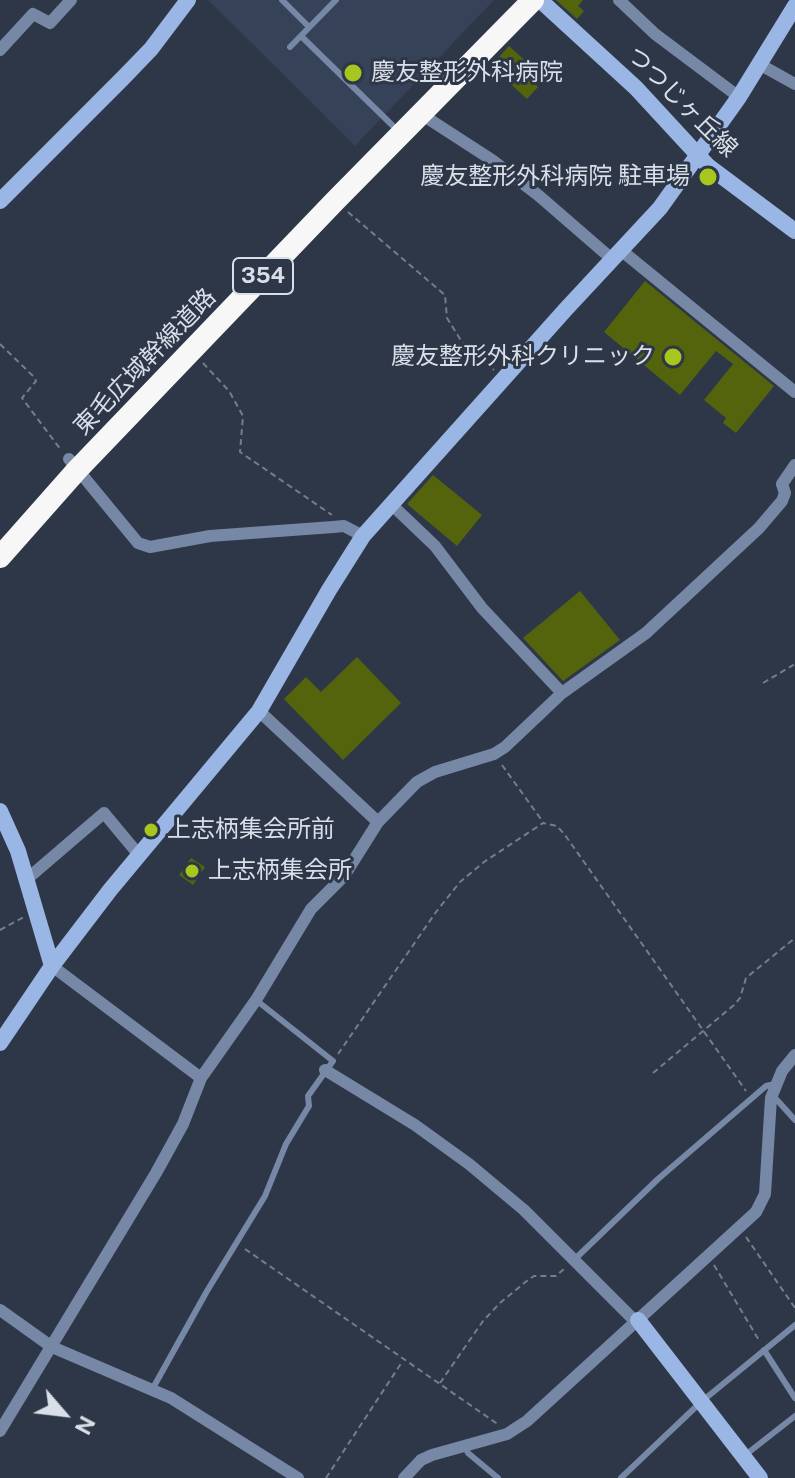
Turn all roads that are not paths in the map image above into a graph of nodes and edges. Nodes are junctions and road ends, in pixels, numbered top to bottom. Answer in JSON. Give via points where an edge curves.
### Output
{"nodes":[{"id":1,"x":71,"y":0,"type":"edge"},
{"id":2,"x":188,"y":0,"type":"edge"},
{"id":3,"x":282,"y":0,"type":"edge"},
{"id":4,"x":336,"y":0,"type":"edge"},
{"id":5,"x":512,"y":0,"type":"edge"},
{"id":6,"x":533,"y":0,"type":"edge"},
{"id":7,"x":540,"y":0,"type":"edge"},
{"id":8,"x":619,"y":0,"type":"edge"},
{"id":9,"x":795,"y":6,"type":"edge"},
{"id":10,"x":309,"y":27,"type":"junction"},
{"id":11,"x":301,"y":36,"type":"junction"},
{"id":12,"x":290,"y":47,"type":"dead end"},
{"id":13,"x":0,"y":50,"type":"edge"},
{"id":14,"x":759,"y":64,"type":"junction"},
{"id":15,"x":795,"y":84,"type":"edge"},
{"id":16,"x":739,"y":97,"type":"junction"},
{"id":17,"x":421,"y":114,"type":"junction"},
{"id":18,"x":392,"y":125,"type":"junction"},
{"id":19,"x":698,"y":156,"type":"junction"},
{"id":20,"x":0,"y":201,"type":"edge"},
{"id":21,"x":795,"y":231,"type":"edge"},
{"id":22,"x":617,"y":256,"type":"junction"},
{"id":23,"x":795,"y":392,"type":"edge"},
{"id":24,"x":73,"y":465,"type":"junction"},
{"id":25,"x":795,"y":465,"type":"edge"},
{"id":26,"x":790,"y":497,"type":"edge"},
{"id":27,"x":391,"y":504,"type":"junction"},
{"id":28,"x":0,"y":536,"type":"edge"},
{"id":29,"x":363,"y":536,"type":"junction"},
{"id":30,"x":0,"y":557,"type":"edge"},
{"id":31,"x":562,"y":693,"type":"junction"},
{"id":32,"x":259,"y":711,"type":"junction"},
{"id":33,"x":0,"y":811,"type":"edge"},
{"id":34,"x":378,"y":822,"type":"junction"},
{"id":35,"x":139,"y":855,"type":"junction"},
{"id":36,"x":27,"y":879,"type":"junction"},
{"id":37,"x":52,"y":966,"type":"junction"},
{"id":38,"x":256,"y":1000,"type":"junction"},
{"id":39,"x":0,"y":1043,"type":"edge"},
{"id":40,"x":795,"y":1055,"type":"edge"},
{"id":41,"x":329,"y":1066,"type":"junction"},
{"id":42,"x":201,"y":1078,"type":"junction"},
{"id":43,"x":775,"y":1084,"type":"junction"},
{"id":44,"x":771,"y":1098,"type":"junction"},
{"id":45,"x":795,"y":1120,"type":"edge"},
{"id":46,"x":575,"y":1259,"type":"junction"},
{"id":47,"x":0,"y":1310,"type":"edge"},
{"id":48,"x":638,"y":1320,"type":"junction"},
{"id":49,"x":795,"y":1325,"type":"edge"},
{"id":50,"x":52,"y":1347,"type":"junction"},
{"id":51,"x":764,"y":1350,"type":"junction"},
{"id":52,"x":153,"y":1388,"type":"junction"},
{"id":53,"x":795,"y":1398,"type":"edge"},
{"id":54,"x":701,"y":1402,"type":"junction"},
{"id":55,"x":795,"y":1416,"type":"edge"},
{"id":56,"x":0,"y":1431,"type":"edge"},
{"id":57,"x":464,"y":1445,"type":"junction"},
{"id":58,"x":744,"y":1456,"type":"junction"},
{"id":59,"x":298,"y":1478,"type":"edge"},
{"id":60,"x":404,"y":1478,"type":"edge"},
{"id":61,"x":498,"y":1478,"type":"edge"},
{"id":62,"x":621,"y":1478,"type":"edge"},
{"id":63,"x":760,"y":1478,"type":"edge"}],
"edges":[{"from":1,"to":13,"type":"street","via":[[50,23],[33,14]]},
{"from":2,"to":20,"type":"street","via":[[133,68]]},
{"from":3,"to":10,"type":"lane"},
{"from":4,"to":10,"type":"lane"},
{"from":5,"to":18,"type":"highway","name":"東毛広域幹線道路","number":"354"},
{"from":6,"to":17,"type":"highway","name":"東毛広域幹線道路","number":"354"},
{"from":7,"to":19,"type":"street","name":"つつじヶ丘線","via":[[636,88]]},
{"from":8,"to":16,"type":"street"},
{"from":9,"to":14,"type":"street"},
{"from":10,"to":11,"type":"lane"},
{"from":11,"to":12,"type":"lane"},
{"from":11,"to":18,"type":"lane"},
{"from":14,"to":15,"type":"street"},
{"from":14,"to":16,"type":"street"},
{"from":16,"to":19,"type":"street"},
{"from":17,"to":22,"type":"street","via":[[515,177]]},
{"from":17,"to":24,"type":"highway","name":"東毛広域幹線道路","number":"354","via":[[192,351]]},
{"from":18,"to":24,"type":"highway","name":"東毛広域幹線道路","number":"354"},
{"from":19,"to":21,"type":"street","name":"つつじヶ丘線"},
{"from":19,"to":22,"type":"street"},
{"from":22,"to":23,"type":"street"},
{"from":22,"to":27,"type":"street"},
{"from":24,"to":28,"type":"highway","name":"東毛広域幹線道路","number":"354"},
{"from":24,"to":29,"type":"street","via":[[138,543],[150,547],[210,536],[344,526]]},
{"from":24,"to":30,"type":"highway","name":"東毛広域幹線道路","number":"354"},
{"from":25,"to":26,"type":"street","via":[[782,484]]},
{"from":26,"to":31,"type":"street","via":[[663,617]]},
{"from":27,"to":29,"type":"street"},
{"from":27,"to":31,"type":"street","via":[[435,546],[482,608]]},
{"from":29,"to":32,"type":"street"},
{"from":31,"to":34,"type":"street","via":[[505,747],[417,782]]},
{"from":32,"to":34,"type":"street"},
{"from":32,"to":35,"type":"street"},
{"from":33,"to":36,"type":"street"},
{"from":34,"to":38,"type":"street","via":[[344,876],[311,909]]},
{"from":35,"to":36,"type":"street","via":[[104,813]]},
{"from":35,"to":37,"type":"street"},
{"from":36,"to":37,"type":"street"},
{"from":37,"to":39,"type":"street"},
{"from":37,"to":42,"type":"street"},
{"from":38,"to":41,"type":"lane"},
{"from":38,"to":42,"type":"street"},
{"from":40,"to":43,"type":"street"},
{"from":41,"to":46,"type":"street","via":[[469,1164]]},
{"from":41,"to":52,"type":"lane","via":[[308,1096],[309,1106],[265,1196]]},
{"from":42,"to":50,"type":"street","via":[[156,1173]]},
{"from":43,"to":44,"type":"street"},
{"from":43,"to":46,"type":"lane","via":[[766,1086],[658,1179]]},
{"from":44,"to":45,"type":"lane"},
{"from":44,"to":48,"type":"street","via":[[765,1194],[756,1212]]},
{"from":46,"to":48,"type":"street"},
{"from":47,"to":50,"type":"street"},
{"from":48,"to":54,"type":"street"},
{"from":48,"to":57,"type":"street","via":[[527,1421],[510,1432]]},
{"from":49,"to":51,"type":"lane"},
{"from":50,"to":52,"type":"street"},
{"from":50,"to":56,"type":"street"},
{"from":51,"to":53,"type":"lane"},
{"from":51,"to":54,"type":"lane"},
{"from":52,"to":59,"type":"street"},
{"from":54,"to":58,"type":"street"},
{"from":54,"to":62,"type":"lane"},
{"from":55,"to":58,"type":"lane"},
{"from":57,"to":60,"type":"street","via":[[421,1460]]},
{"from":57,"to":61,"type":"lane"},
{"from":58,"to":63,"type":"street"}]}
